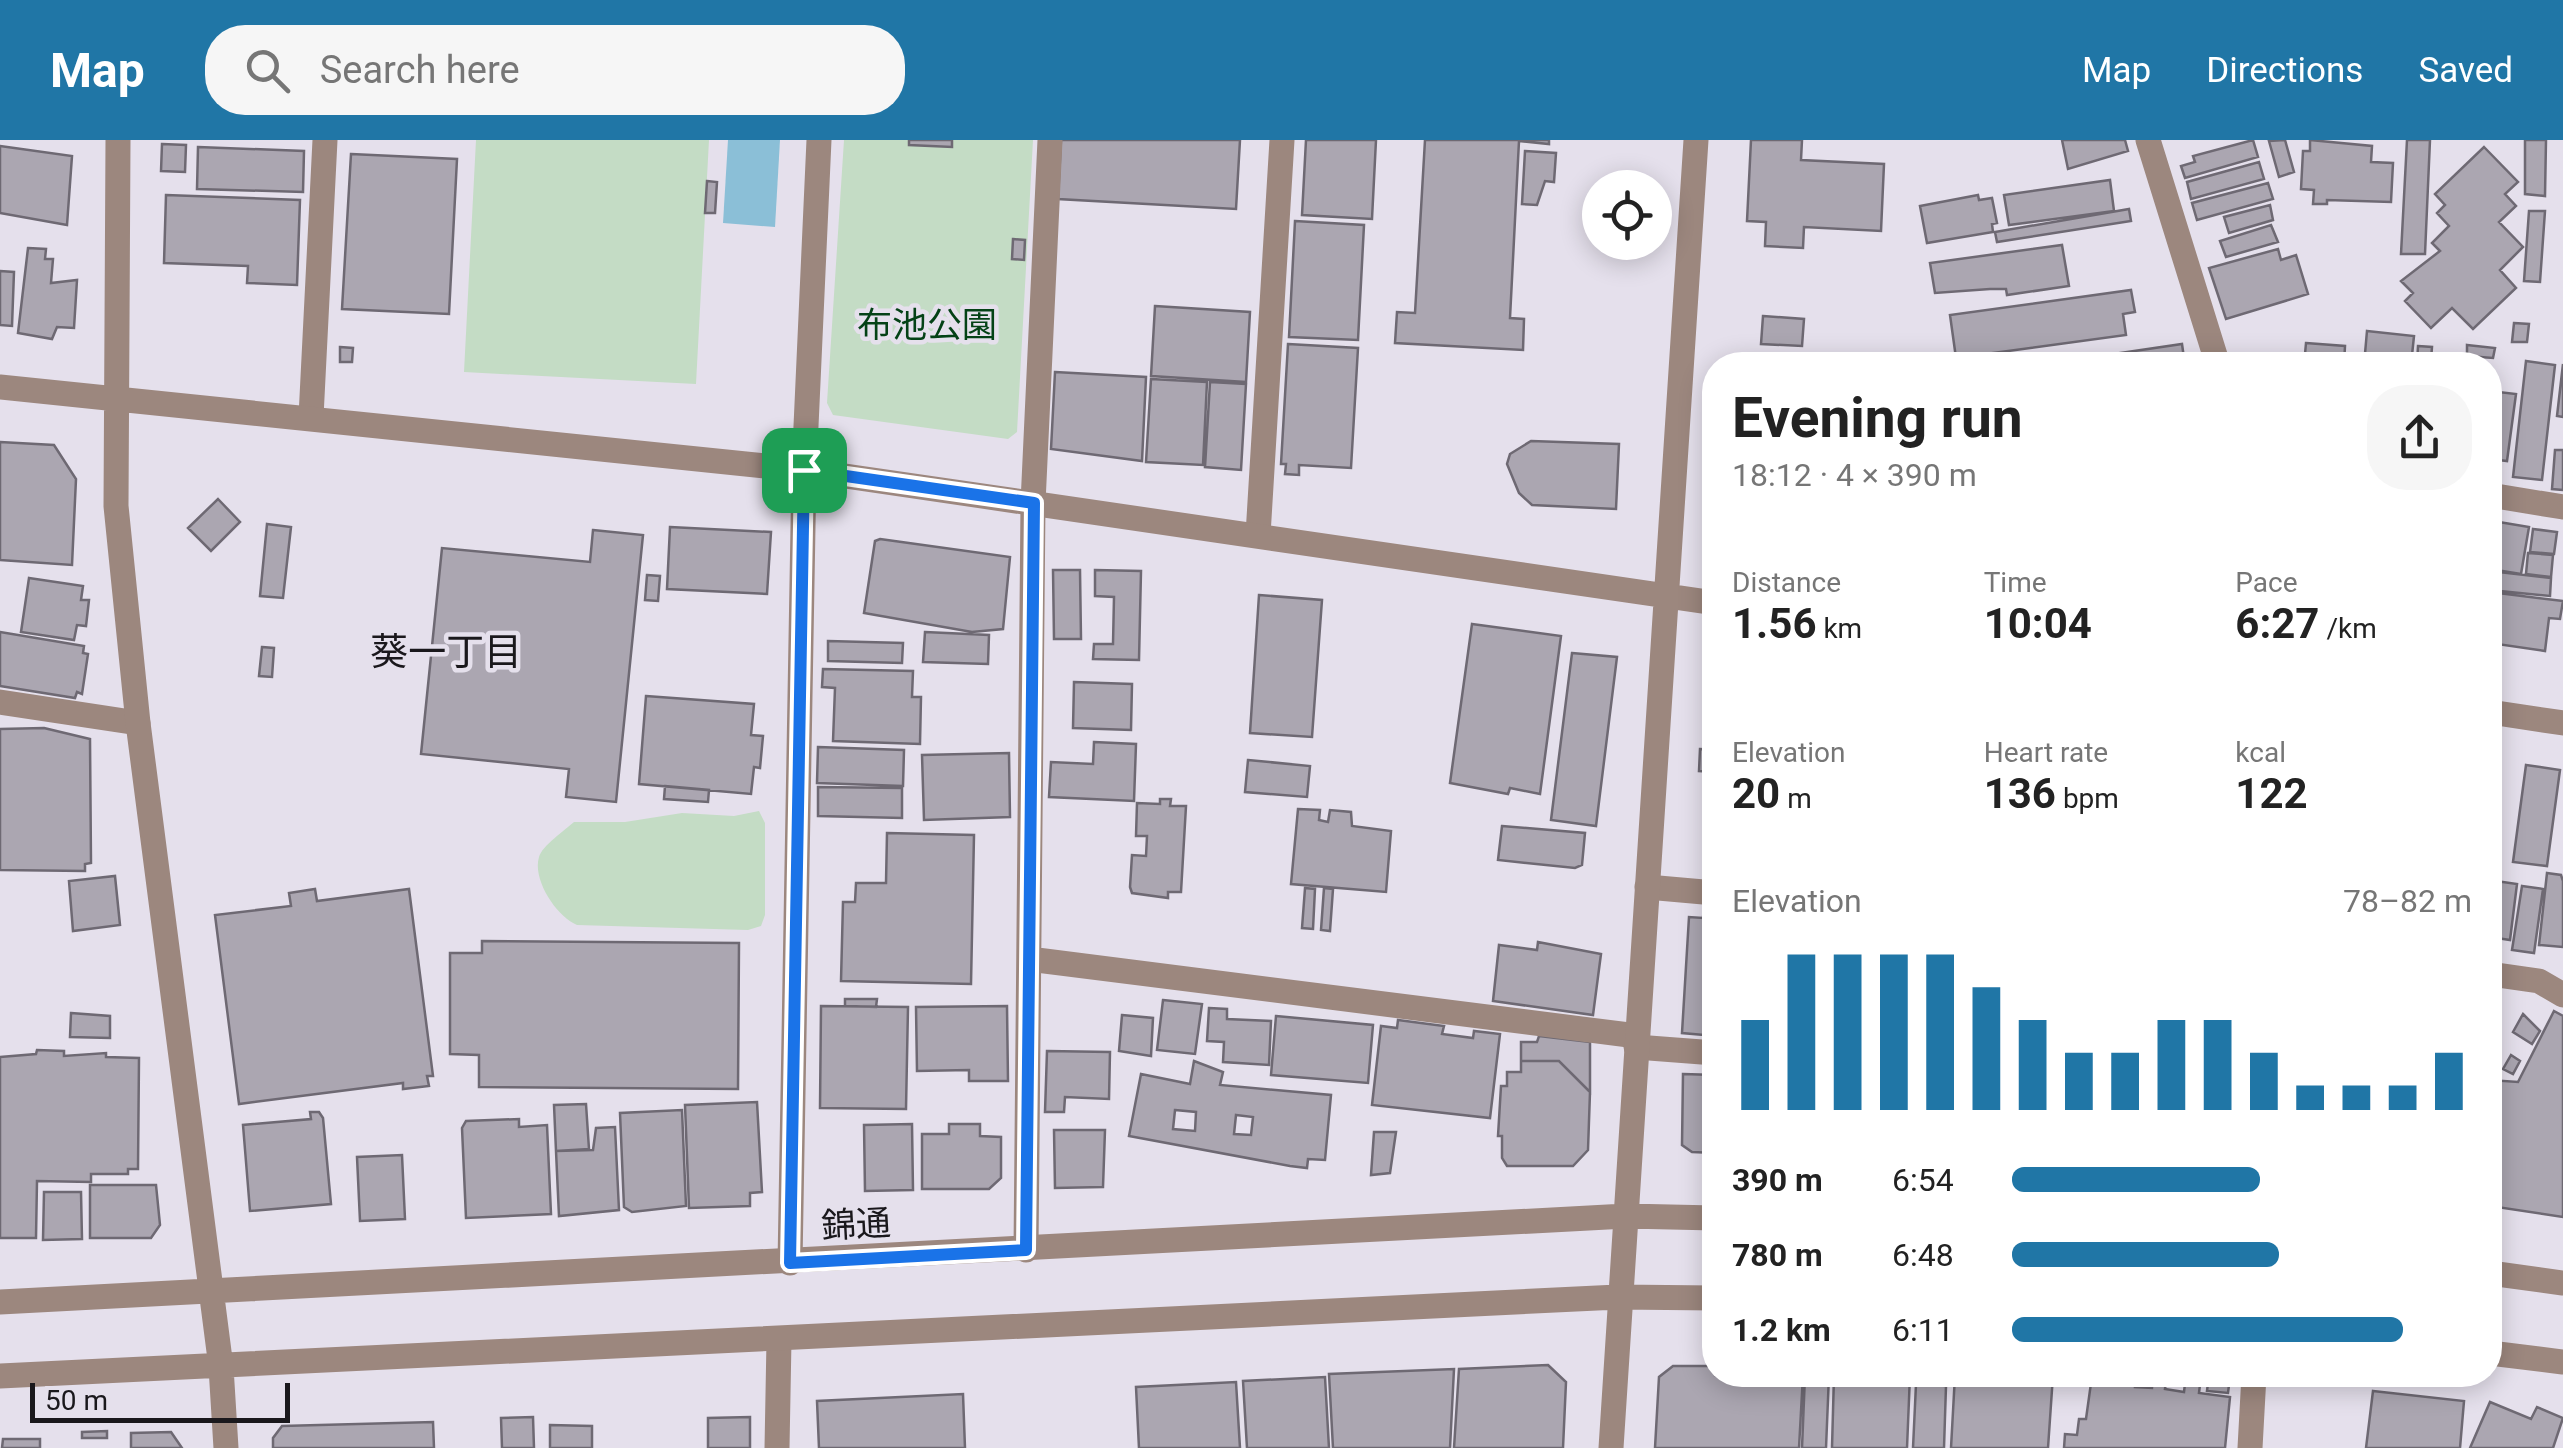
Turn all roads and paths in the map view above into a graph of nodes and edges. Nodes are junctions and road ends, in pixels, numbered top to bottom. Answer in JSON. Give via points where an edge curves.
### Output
{"nodes":[{"id":1,"x":118,"y":140,"type":"edge"},
{"id":2,"x":324,"y":140,"type":"edge"},
{"id":3,"x":819,"y":140,"type":"edge"},
{"id":4,"x":1050,"y":140,"type":"edge"},
{"id":5,"x":1282,"y":140,"type":"edge"},
{"id":6,"x":1696,"y":140,"type":"edge"},
{"id":7,"x":2148,"y":140,"type":"edge"},
{"id":8,"x":2214,"y":352,"type":"edge"},
{"id":9,"x":0,"y":387,"type":"edge"},
{"id":10,"x":118,"y":397,"type":"junction"},
{"id":11,"x":310,"y":418,"type":"junction"},
{"id":12,"x":804,"y":470,"type":"junction"},
{"id":13,"x":2502,"y":497,"type":"edge"},
{"id":14,"x":1034,"y":503,"type":"junction"},
{"id":15,"x":2563,"y":507,"type":"edge"},
{"id":16,"x":1258,"y":536,"type":"junction"},
{"id":17,"x":1665,"y":596,"type":"junction"},
{"id":18,"x":1702,"y":601,"type":"edge"},
{"id":19,"x":0,"y":702,"type":"edge"},
{"id":20,"x":2502,"y":714,"type":"edge"},
{"id":21,"x":138,"y":723,"type":"junction"},
{"id":22,"x":2563,"y":724,"type":"edge"},
{"id":23,"x":1647,"y":887,"type":"junction"},
{"id":24,"x":1702,"y":892,"type":"edge"},
{"id":25,"x":1029,"y":959,"type":"junction"},
{"id":26,"x":2502,"y":976,"type":"edge"},
{"id":27,"x":2563,"y":995,"type":"edge"},
{"id":28,"x":1637,"y":1042,"type":"junction"},
{"id":29,"x":1702,"y":1051,"type":"edge"},
{"id":30,"x":1626,"y":1216,"type":"junction"},
{"id":31,"x":1702,"y":1218,"type":"edge"},
{"id":32,"x":1026,"y":1250,"type":"junction"},
{"id":33,"x":790,"y":1263,"type":"junction"},
{"id":34,"x":2502,"y":1275,"type":"edge"},
{"id":35,"x":2563,"y":1283,"type":"edge"},
{"id":36,"x":212,"y":1289,"type":"junction"},
{"id":37,"x":1618,"y":1297,"type":"junction"},
{"id":38,"x":1702,"y":1298,"type":"edge"},
{"id":39,"x":0,"y":1302,"type":"edge"},
{"id":40,"x":779,"y":1340,"type":"junction"},
{"id":41,"x":2502,"y":1354,"type":"edge"},
{"id":42,"x":2563,"y":1362,"type":"edge"},
{"id":43,"x":222,"y":1366,"type":"junction"},
{"id":44,"x":0,"y":1376,"type":"edge"},
{"id":45,"x":2253,"y":1387,"type":"edge"},
{"id":46,"x":226,"y":1448,"type":"edge"},
{"id":47,"x":777,"y":1448,"type":"edge"},
{"id":48,"x":1610,"y":1448,"type":"edge"},
{"id":49,"x":2250,"y":1448,"type":"edge"}],
"edges":[{"from":1,"to":10,"type":"street"},
{"from":2,"to":11,"type":"street"},
{"from":3,"to":12,"type":"street"},
{"from":4,"to":14,"type":"street"},
{"from":5,"to":16,"type":"street"},
{"from":6,"to":17,"type":"street"},
{"from":7,"to":8,"type":"street"},
{"from":9,"to":10,"type":"street"},
{"from":10,"to":11,"type":"street"},
{"from":10,"to":21,"type":"street","via":[[116,506]]},
{"from":11,"to":12,"type":"street"},
{"from":12,"to":14,"type":"street"},
{"from":12,"to":33,"type":"street"},
{"from":13,"to":15,"type":"street"},
{"from":14,"to":16,"type":"street"},
{"from":14,"to":25,"type":"street"},
{"from":16,"to":17,"type":"street"},
{"from":17,"to":18,"type":"street"},
{"from":17,"to":23,"type":"street"},
{"from":19,"to":21,"type":"street"},
{"from":20,"to":22,"type":"street"},
{"from":21,"to":36,"type":"street"},
{"from":23,"to":24,"type":"street"},
{"from":23,"to":28,"type":"street"},
{"from":25,"to":28,"type":"street"},
{"from":25,"to":32,"type":"street"},
{"from":26,"to":27,"type":"street","via":[[2538,981]]},
{"from":28,"to":29,"type":"street"},
{"from":28,"to":30,"type":"street"},
{"from":30,"to":31,"type":"street","name":"錦通"},
{"from":30,"to":32,"type":"street","name":"錦通"},
{"from":30,"to":37,"type":"street"},
{"from":32,"to":33,"type":"street","name":"錦通"},
{"from":33,"to":36,"type":"street","name":"錦通"},
{"from":34,"to":35,"type":"street"},
{"from":36,"to":39,"type":"street","name":"錦通"},
{"from":36,"to":43,"type":"street"},
{"from":37,"to":38,"type":"street"},
{"from":37,"to":40,"type":"street"},
{"from":37,"to":48,"type":"street"},
{"from":40,"to":43,"type":"street"},
{"from":40,"to":47,"type":"street"},
{"from":41,"to":42,"type":"street"},
{"from":43,"to":44,"type":"street"},
{"from":43,"to":46,"type":"street"},
{"from":45,"to":49,"type":"street"}]}
